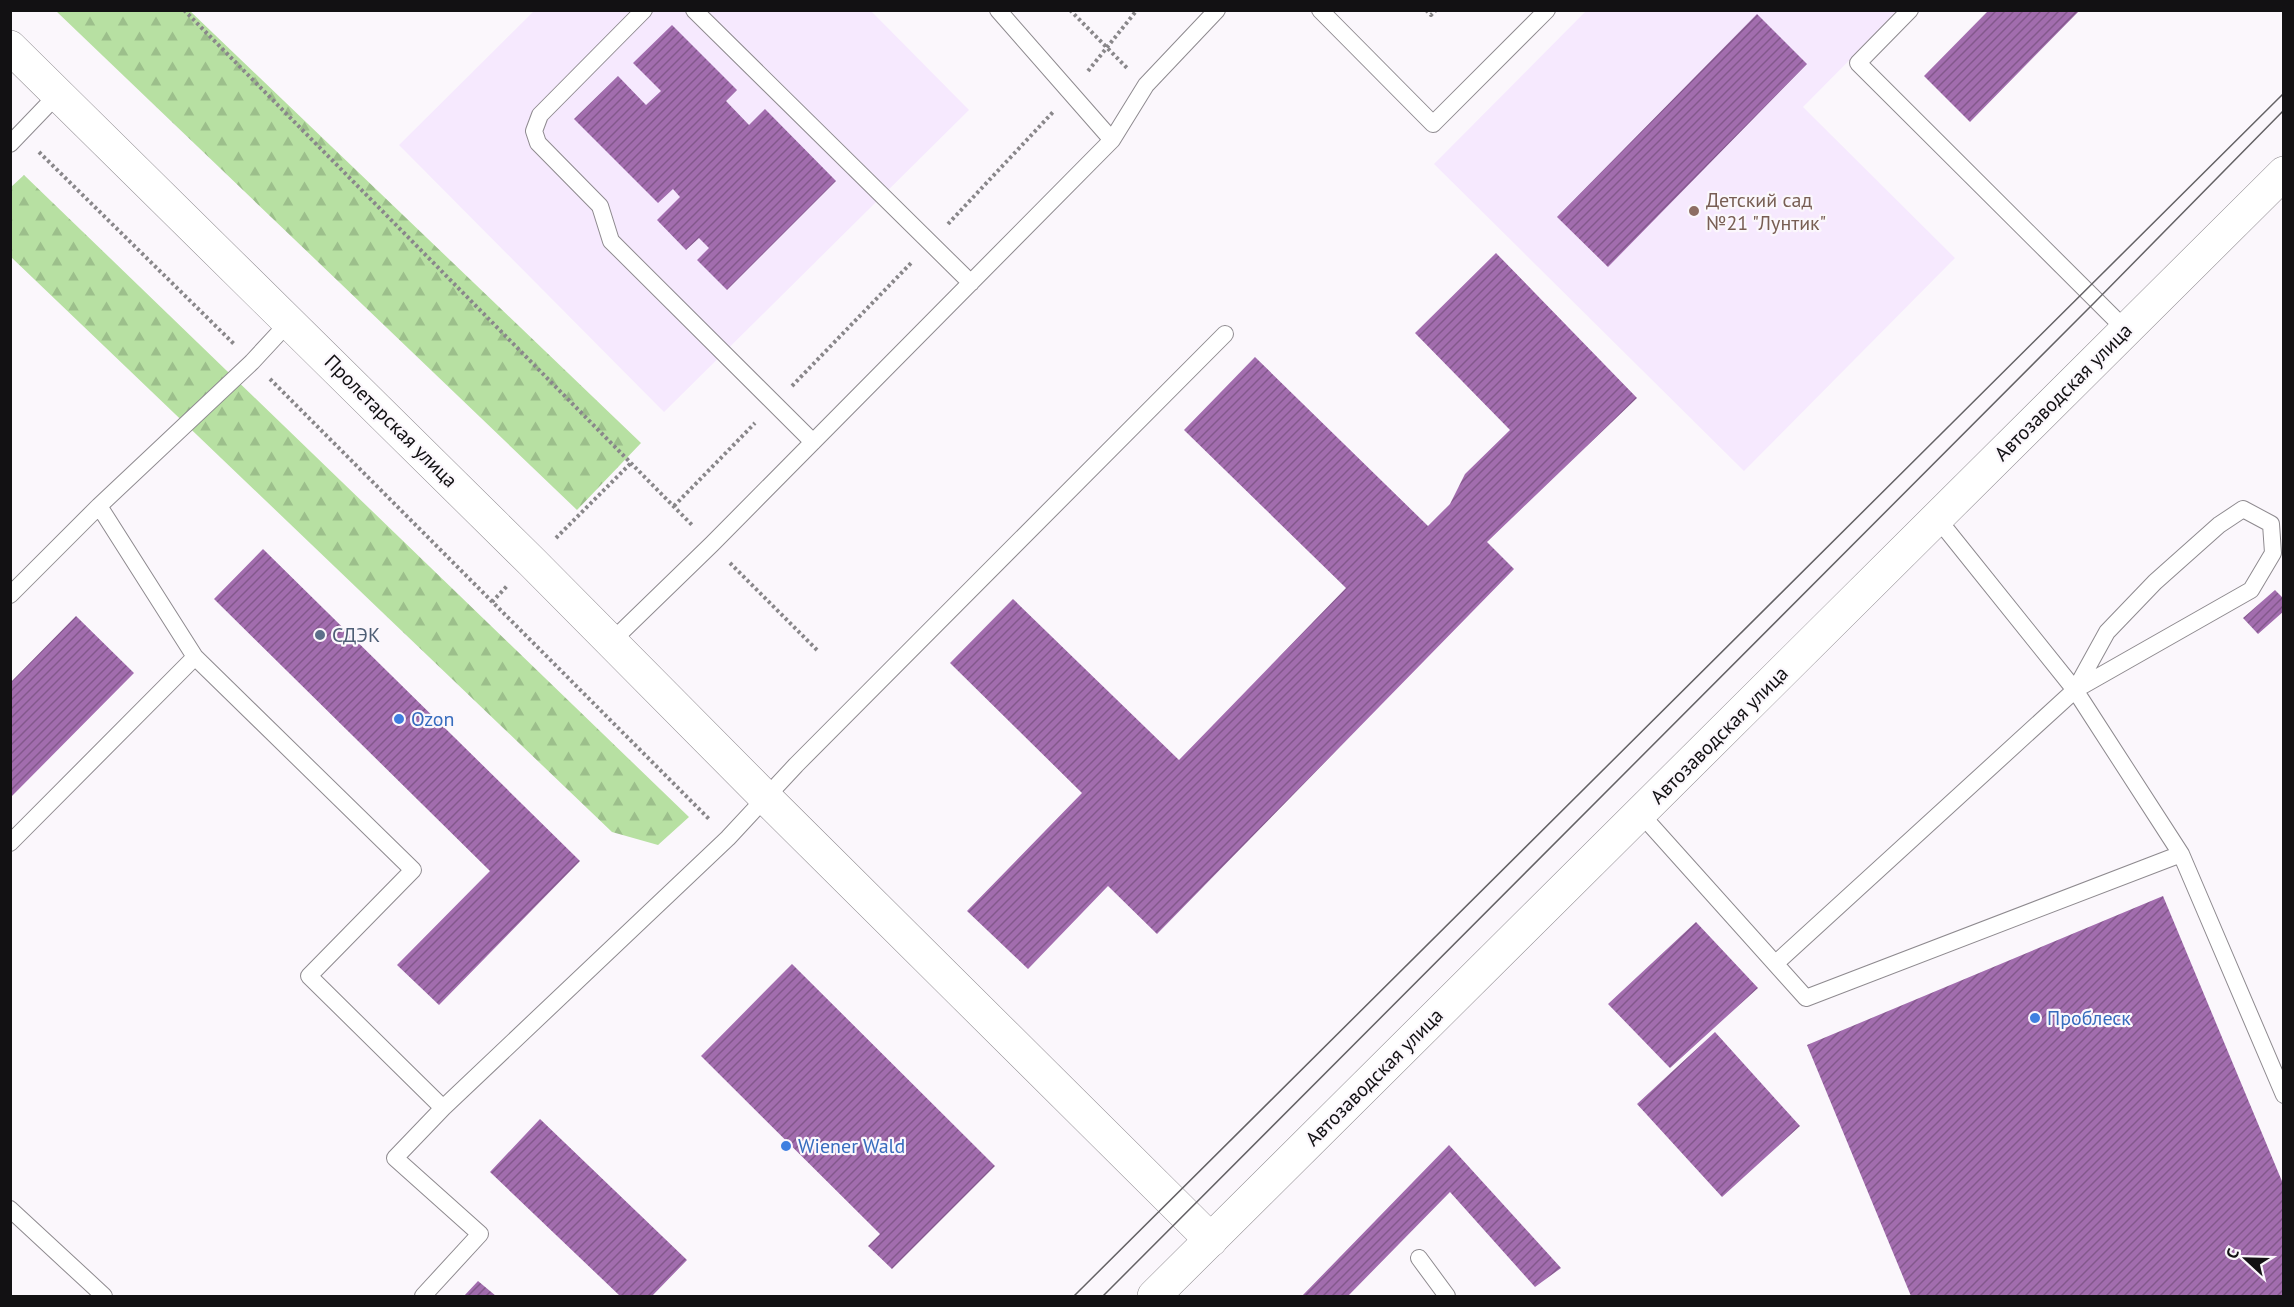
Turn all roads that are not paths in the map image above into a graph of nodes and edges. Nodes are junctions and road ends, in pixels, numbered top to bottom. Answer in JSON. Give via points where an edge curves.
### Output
{"nodes":[{"id":1,"x":644,"y":10,"type":"edge"},
{"id":2,"x":694,"y":10,"type":"edge"},
{"id":3,"x":998,"y":10,"type":"edge"},
{"id":4,"x":1217,"y":10,"type":"edge"},
{"id":5,"x":1320,"y":10,"type":"edge"},
{"id":6,"x":1547,"y":10,"type":"edge"},
{"id":7,"x":1910,"y":10,"type":"edge"},
{"id":8,"x":10,"y":47,"type":"edge"},
{"id":9,"x":58,"y":94,"type":"junction"},
{"id":10,"x":15,"y":139,"type":"edge"},
{"id":11,"x":1112,"y":140,"type":"junction"},
{"id":12,"x":2283,"y":173,"type":"edge"},
{"id":13,"x":971,"y":283,"type":"junction"},
{"id":14,"x":290,"y":321,"type":"junction"},
{"id":15,"x":2126,"y":330,"type":"junction"},
{"id":16,"x":1225,"y":334,"type":"dead end"},
{"id":17,"x":813,"y":442,"type":"junction"},
{"id":18,"x":99,"y":506,"type":"junction"},
{"id":19,"x":1937,"y":518,"type":"junction"},
{"id":20,"x":10,"y":595,"type":"edge"},
{"id":21,"x":612,"y":641,"type":"junction"},
{"id":22,"x":195,"y":657,"type":"junction"},
{"id":23,"x":2075,"y":690,"type":"junction"},
{"id":24,"x":767,"y":799,"type":"junction"},
{"id":25,"x":1640,"y":813,"type":"junction"},
{"id":26,"x":10,"y":843,"type":"edge"},
{"id":27,"x":2181,"y":854,"type":"junction"},
{"id":28,"x":1776,"y":963,"type":"junction"},
{"id":29,"x":2283,"y":1095,"type":"edge"},
{"id":30,"x":443,"y":1108,"type":"junction"},
{"id":31,"x":10,"y":1209,"type":"edge"},
{"id":32,"x":1211,"y":1240,"type":"junction"},
{"id":33,"x":1419,"y":1258,"type":"dead end"},
{"id":34,"x":104,"y":1296,"type":"edge"},
{"id":35,"x":423,"y":1296,"type":"edge"},
{"id":36,"x":1154,"y":1296,"type":"edge"},
{"id":37,"x":1447,"y":1296,"type":"edge"}],
"edges":[{"from":1,"to":17,"type":"lane","via":[[540,115],[534,131],[538,143],[600,206],[611,241]]},
{"from":2,"to":13,"type":"lane"},
{"from":3,"to":11,"type":"lane"},
{"from":4,"to":11,"type":"lane","via":[[1146,85]]},
{"from":5,"to":6,"type":"lane","via":[[1433,124]]},
{"from":7,"to":15,"type":"lane","via":[[1858,63]]},
{"from":8,"to":9,"type":"street","name":"Пролетарская улица"},
{"from":9,"to":10,"type":"lane"},
{"from":9,"to":14,"type":"street","name":"Пролетарская улица"},
{"from":11,"to":13,"type":"lane"},
{"from":12,"to":15,"type":"street","name":"Автозаводская улица"},
{"from":13,"to":17,"type":"lane"},
{"from":14,"to":18,"type":"lane","via":[[252,362]]},
{"from":14,"to":21,"type":"street","name":"Пролетарская улица"},
{"from":15,"to":19,"type":"street","name":"Автозаводская улица"},
{"from":16,"to":24,"type":"lane","via":[[796,765]]},
{"from":17,"to":21,"type":"lane"},
{"from":18,"to":20,"type":"lane"},
{"from":18,"to":22,"type":"lane"},
{"from":19,"to":23,"type":"lane"},
{"from":19,"to":25,"type":"street","name":"Автозаводская улица"},
{"from":21,"to":24,"type":"street","name":"Пролетарская улица"},
{"from":22,"to":26,"type":"lane"},
{"from":22,"to":30,"type":"lane","via":[[413,870],[309,976]]},
{"from":23,"to":23,"type":"lane","via":[[2251,590],[2273,553],[2271,524],[2243,509],[2219,525],[2155,582],[2108,632]]},
{"from":23,"to":27,"type":"lane"},
{"from":23,"to":28,"type":"lane"},
{"from":24,"to":30,"type":"lane"},
{"from":24,"to":32,"type":"street","name":"Пролетарская улица"},
{"from":25,"to":28,"type":"lane"},
{"from":25,"to":32,"type":"street","name":"Автозаводская улица"},
{"from":27,"to":28,"type":"lane","via":[[1806,998]]},
{"from":27,"to":29,"type":"lane"},
{"from":30,"to":35,"type":"lane","via":[[395,1158],[480,1234]]},
{"from":31,"to":34,"type":"lane"},
{"from":32,"to":36,"type":"street","name":"Автозаводская улица"},
{"from":33,"to":37,"type":"lane"}]}
